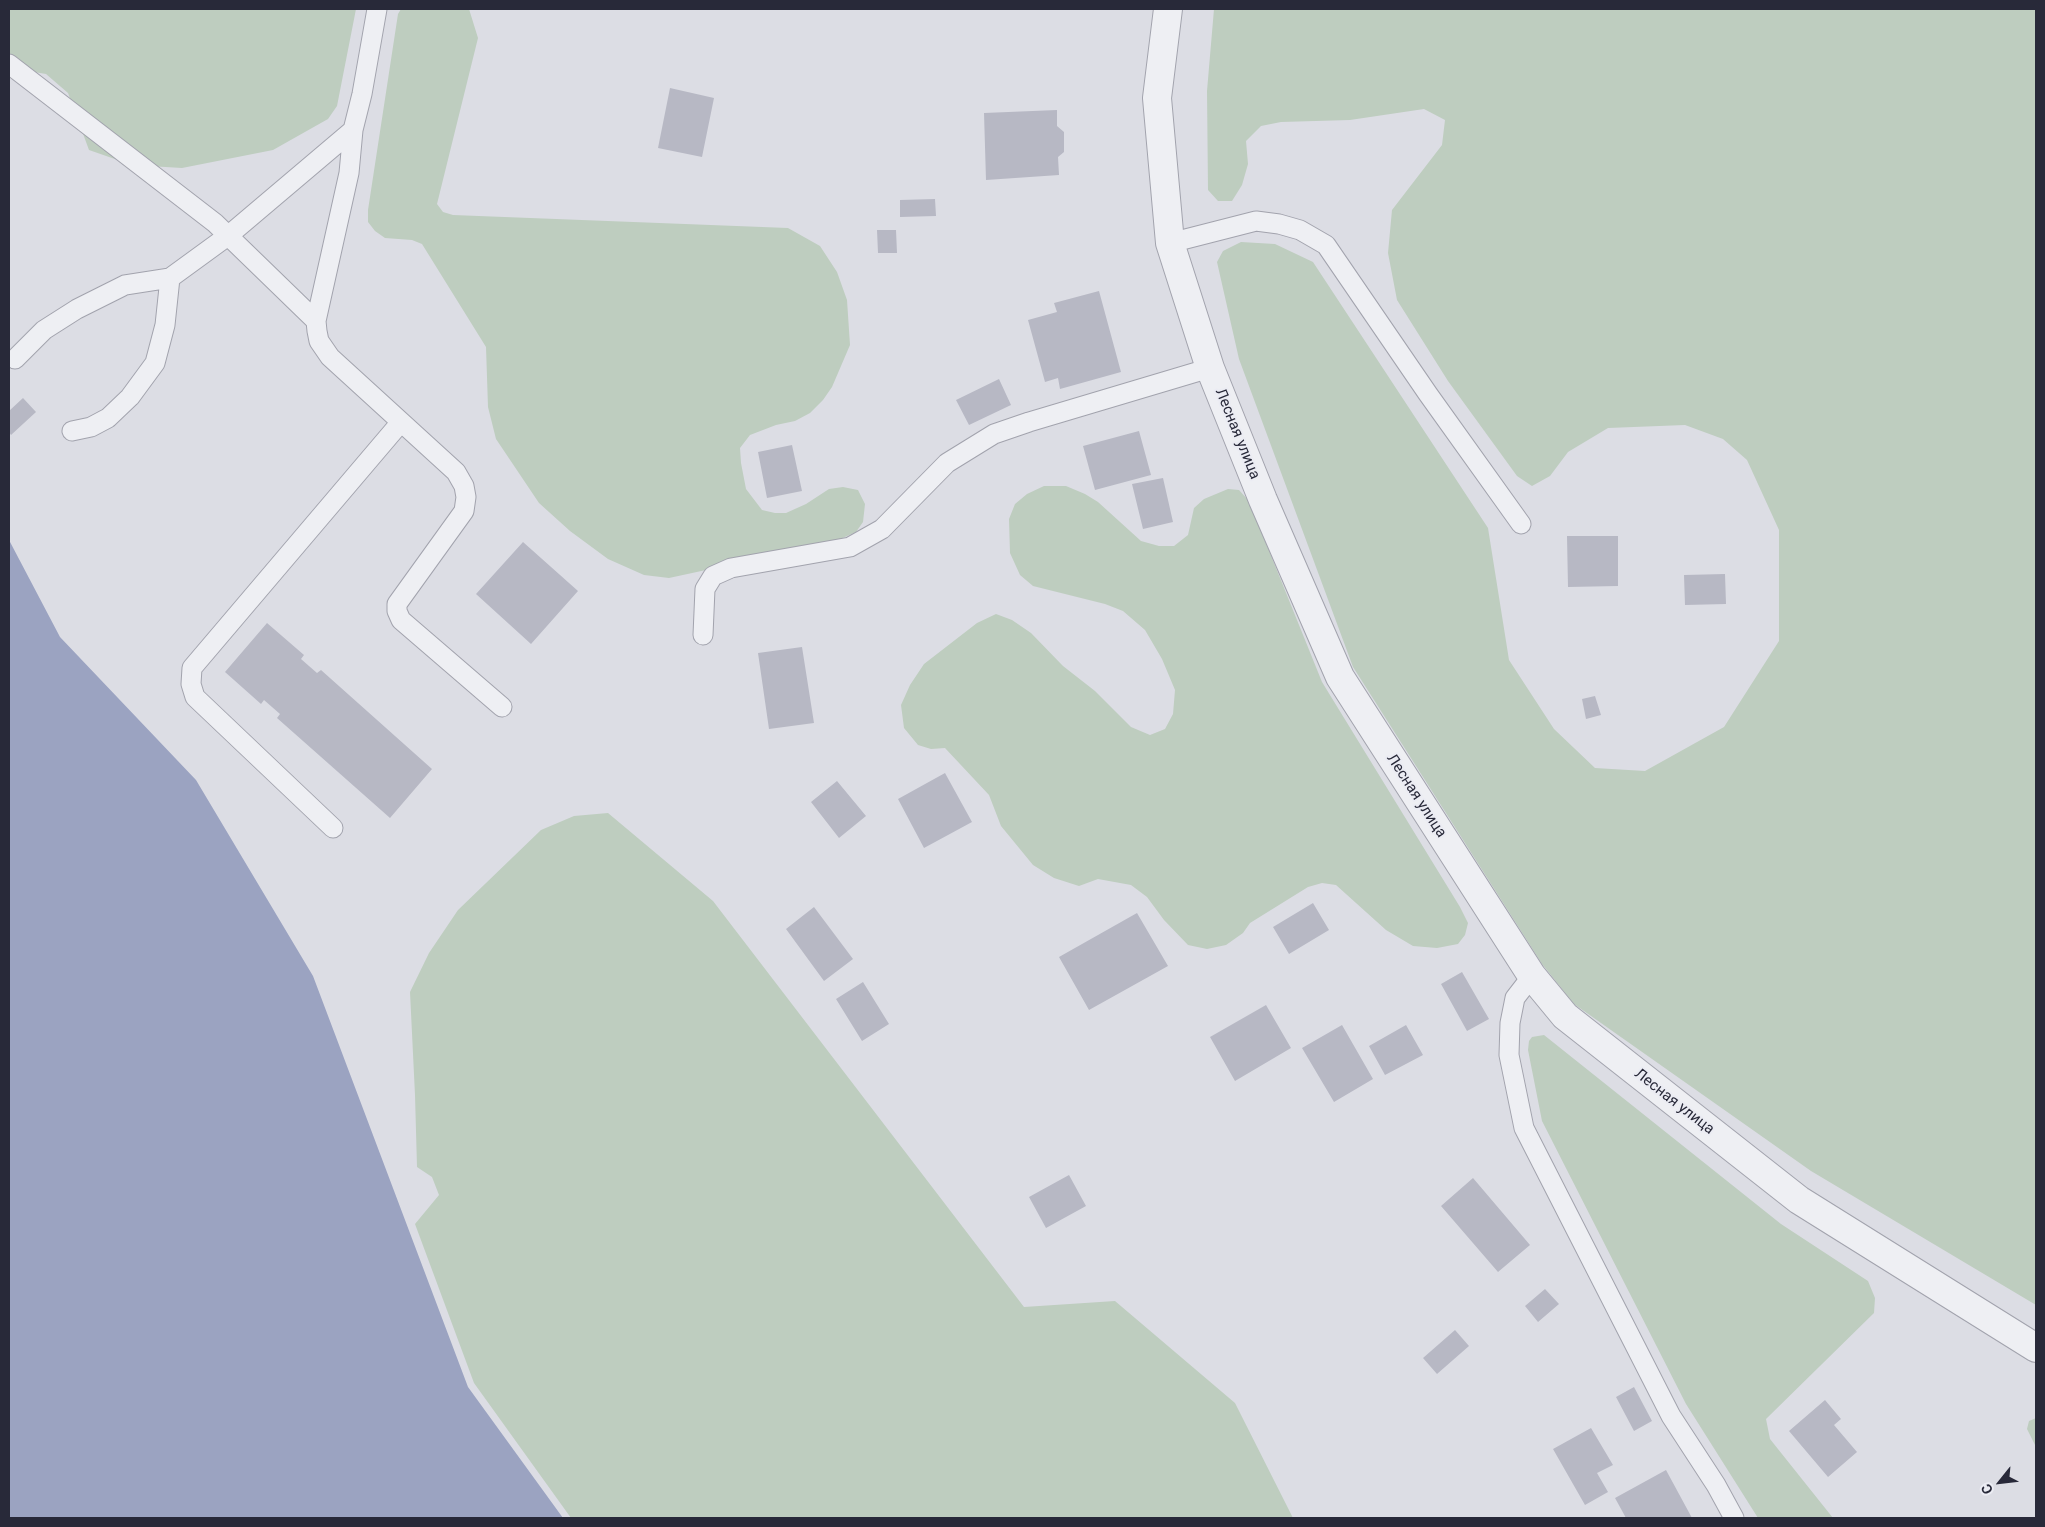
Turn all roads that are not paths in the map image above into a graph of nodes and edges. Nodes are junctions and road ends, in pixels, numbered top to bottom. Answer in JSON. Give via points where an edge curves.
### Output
{"nodes":[{"id":1,"x":377,"y":9,"type":"edge"},
{"id":2,"x":1168,"y":9,"type":"edge"},
{"id":3,"x":9,"y":64,"type":"edge"},
{"id":4,"x":354,"y":130,"type":"junction"},
{"id":5,"x":229,"y":235,"type":"junction"},
{"id":6,"x":1170,"y":243,"type":"junction"},
{"id":7,"x":170,"y":278,"type":"junction"},
{"id":8,"x":316,"y":322,"type":"junction"},
{"id":9,"x":15,"y":359,"type":"dead end"},
{"id":10,"x":1210,"y":368,"type":"junction"},
{"id":11,"x":401,"y":422,"type":"junction"},
{"id":12,"x":72,"y":431,"type":"dead end"},
{"id":13,"x":1521,"y":524,"type":"dead end"},
{"id":14,"x":703,"y":635,"type":"dead end"},
{"id":15,"x":502,"y":707,"type":"dead end"},
{"id":16,"x":333,"y":828,"type":"dead end"},
{"id":17,"x":1532,"y":976,"type":"junction"},
{"id":18,"x":2036,"y":1348,"type":"edge"},
{"id":19,"x":1734,"y":1518,"type":"edge"}],
"edges":[{"from":1,"to":4,"type":"lane"},
{"from":2,"to":6,"type":"street","name":"Лесная улица","via":[[1157,98]]},
{"from":3,"to":5,"type":"lane"},
{"from":4,"to":5,"type":"lane"},
{"from":4,"to":8,"type":"lane","via":[[350,173]]},
{"from":5,"to":7,"type":"lane"},
{"from":5,"to":8,"type":"lane"},
{"from":6,"to":10,"type":"street","name":"Лесная улица"},
{"from":6,"to":13,"type":"lane","via":[[1256,221],[1300,230],[1326,245]]},
{"from":7,"to":9,"type":"lane","via":[[125,285],[77,309],[44,330]]},
{"from":7,"to":12,"type":"lane","via":[[165,325],[155,363],[130,397],[108,418],[91,427]]},
{"from":8,"to":11,"type":"lane","via":[[319,341],[330,357]]},
{"from":10,"to":14,"type":"lane","via":[[994,434],[947,462],[882,529],[850,547],[730,568],[713,576],[705,589]]},
{"from":10,"to":17,"type":"street","name":"Лесная улица","via":[[1340,677]]},
{"from":11,"to":15,"type":"lane","via":[[456,472],[466,497],[464,511],[397,604],[397,611],[401,620]]},
{"from":11,"to":16,"type":"lane","via":[[192,668],[191,684],[196,697]]},
{"from":17,"to":18,"type":"street","name":"Лесная улица","via":[[1565,1016],[1799,1200]]},
{"from":17,"to":19,"type":"lane","via":[[1515,998],[1510,1023],[1509,1055],[1524,1128],[1671,1416]]}]}
